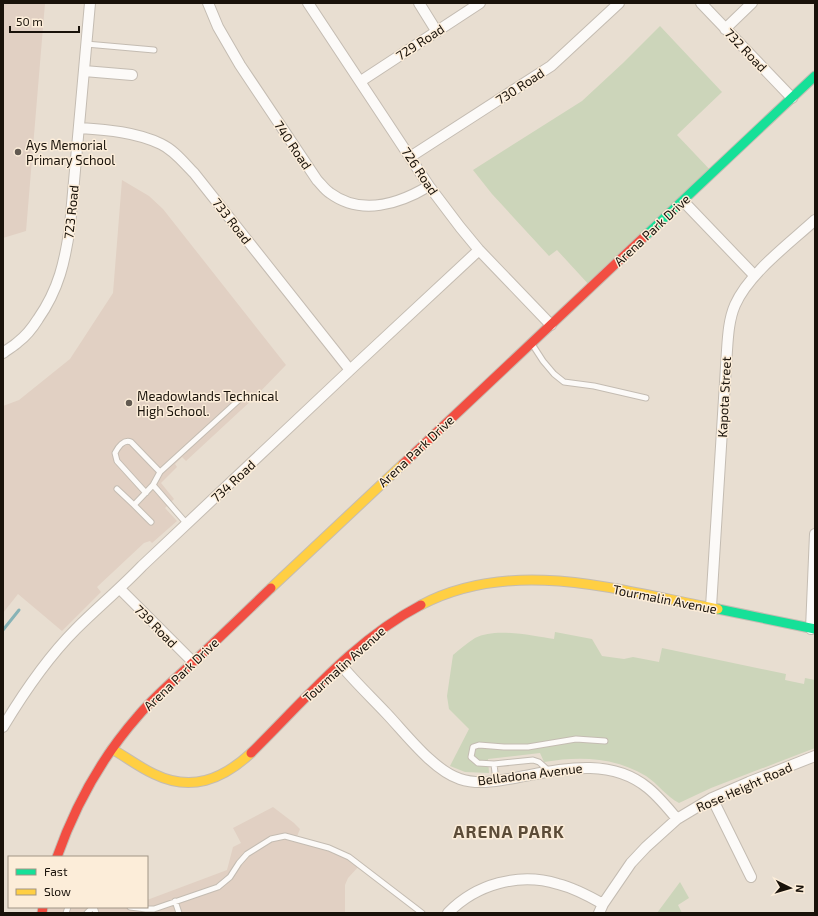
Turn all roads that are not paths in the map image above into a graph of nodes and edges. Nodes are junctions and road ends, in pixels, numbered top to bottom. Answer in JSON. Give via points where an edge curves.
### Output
{"nodes":[{"id":1,"x":90,"y":3,"type":"edge"},
{"id":2,"x":208,"y":3,"type":"edge"},
{"id":3,"x":308,"y":3,"type":"edge"},
{"id":4,"x":419,"y":3,"type":"edge"},
{"id":5,"x":480,"y":3,"type":"edge"},
{"id":6,"x":619,"y":3,"type":"edge"},
{"id":7,"x":701,"y":3,"type":"edge"},
{"id":8,"x":752,"y":3,"type":"edge"},
{"id":9,"x":725,"y":29,"type":"junction"},
{"id":10,"x":437,"y":32,"type":"junction"},
{"id":11,"x":86,"y":44,"type":"junction"},
{"id":12,"x":154,"y":50,"type":"dead end"},
{"id":13,"x":84,"y":71,"type":"junction"},
{"id":14,"x":132,"y":75,"type":"dead end"},
{"id":15,"x":815,"y":76,"type":"edge"},
{"id":16,"x":361,"y":81,"type":"junction"},
{"id":17,"x":792,"y":98,"type":"junction"},
{"id":18,"x":80,"y":128,"type":"junction"},
{"id":19,"x":410,"y":157,"type":"junction"},
{"id":20,"x":429,"y":186,"type":"junction"},
{"id":21,"x":683,"y":201,"type":"junction"},
{"id":22,"x":815,"y":220,"type":"edge"},
{"id":23,"x":479,"y":250,"type":"junction"},
{"id":24,"x":754,"y":275,"type":"junction"},
{"id":25,"x":551,"y":325,"type":"junction"},
{"id":26,"x":532,"y":343,"type":"junction"},
{"id":27,"x":3,"y":352,"type":"edge"},
{"id":28,"x":350,"y":370,"type":"junction"},
{"id":29,"x":646,"y":398,"type":"dead end"},
{"id":30,"x":240,"y":399,"type":"dead end"},
{"id":31,"x":160,"y":472,"type":"junction"},
{"id":32,"x":153,"y":485,"type":"junction"},
{"id":33,"x":117,"y":489,"type":"dead end"},
{"id":34,"x":146,"y":493,"type":"junction"},
{"id":35,"x":134,"y":505,"type":"junction"},
{"id":36,"x":151,"y":522,"type":"dead end"},
{"id":37,"x":187,"y":524,"type":"junction"},
{"id":38,"x":815,"y":534,"type":"edge"},
{"id":39,"x":120,"y":589,"type":"junction"},
{"id":40,"x":711,"y":607,"type":"junction"},
{"id":41,"x":813,"y":629,"type":"edge"},
{"id":42,"x":193,"y":662,"type":"junction"},
{"id":43,"x":341,"y":665,"type":"junction"},
{"id":44,"x":3,"y":727,"type":"edge"},
{"id":45,"x":605,"y":741,"type":"dead end"},
{"id":46,"x":112,"y":749,"type":"junction"},
{"id":47,"x":815,"y":756,"type":"edge"},
{"id":48,"x":494,"y":764,"type":"junction"},
{"id":49,"x":549,"y":772,"type":"junction"},
{"id":50,"x":496,"y":781,"type":"junction"},
{"id":51,"x":712,"y":798,"type":"junction"},
{"id":52,"x":677,"y":819,"type":"junction"},
{"id":53,"x":57,"y":856,"type":"edge"},
{"id":54,"x":751,"y":877,"type":"dead end"},
{"id":55,"x":175,"y":901,"type":"junction"},
{"id":56,"x":138,"y":908,"type":"edge"},
{"id":57,"x":601,"y":908,"type":"edge"},
{"id":58,"x":179,"y":913,"type":"edge"},
{"id":59,"x":422,"y":913,"type":"edge"},
{"id":60,"x":448,"y":913,"type":"edge"}],
"edges":[{"from":1,"to":11,"type":"street","name":"723 Road"},
{"from":2,"to":20,"type":"street","name":"740 Road","via":[[218,27],[240,65],[316,180],[330,193],[356,204],[378,206],[414,195]]},
{"from":3,"to":16,"type":"street","name":"726 Road"},
{"from":4,"to":10,"type":"street"},
{"from":5,"to":10,"type":"street","name":"729 Road"},
{"from":6,"to":19,"type":"street","name":"730 Road","via":[[551,66]]},
{"from":7,"to":9,"type":"street","name":"732 Road"},
{"from":8,"to":9,"type":"street"},
{"from":9,"to":17,"type":"street","name":"732 Road"},
{"from":10,"to":16,"type":"street","name":"729 Road"},
{"from":11,"to":12,"type":"lane"},
{"from":11,"to":13,"type":"street","name":"723 Road"},
{"from":13,"to":14,"type":"street"},
{"from":13,"to":18,"type":"street","name":"723 Road"},
{"from":15,"to":17,"type":"street","name":"Arena Park Drive"},
{"from":16,"to":19,"type":"street","name":"726 Road"},
{"from":17,"to":21,"type":"street","name":"Arena Park Drive"},
{"from":18,"to":27,"type":"street","name":"723 Road","via":[[70,226],[62,273],[46,308],[31,329]]},
{"from":18,"to":28,"type":"street","name":"733 Road","via":[[123,132],[162,144],[177,155]]},
{"from":19,"to":20,"type":"street","name":"726 Road"},
{"from":20,"to":23,"type":"street","name":"726 Road"},
{"from":21,"to":24,"type":"street"},
{"from":21,"to":25,"type":"street","name":"Arena Park Drive"},
{"from":22,"to":24,"type":"street","name":"Kapota Street"},
{"from":23,"to":25,"type":"street","name":"726 Road"},
{"from":23,"to":28,"type":"street","name":"734 Road"},
{"from":24,"to":40,"type":"street","name":"Kapota Street","via":[[738,298],[730,320],[726,350]]},
{"from":25,"to":26,"type":"street","name":"Arena Park Drive"},
{"from":26,"to":29,"type":"lane","via":[[543,361],[564,382]]},
{"from":26,"to":42,"type":"street","name":"Arena Park Drive"},
{"from":28,"to":37,"type":"street","name":"734 Road"},
{"from":30,"to":31,"type":"lane"},
{"from":31,"to":32,"type":"lane"},
{"from":31,"to":34,"type":"lane","via":[[131,442],[124,442],[118,448],[115,453],[117,461]]},
{"from":32,"to":34,"type":"lane"},
{"from":32,"to":37,"type":"lane"},
{"from":33,"to":35,"type":"lane"},
{"from":34,"to":35,"type":"lane"},
{"from":35,"to":36,"type":"lane"},
{"from":37,"to":39,"type":"street","name":"734 Road"},
{"from":38,"to":41,"type":"street"},
{"from":39,"to":42,"type":"street","name":"739 Road"},
{"from":39,"to":44,"type":"street","name":"734 Road","via":[[55,652]]},
{"from":40,"to":41,"type":"street","name":"Tourmalin Avenue"},
{"from":40,"to":43,"type":"street","name":"Tourmalin Avenue","via":[[549,579],[490,582],[455,590],[413,608],[366,642]]},
{"from":42,"to":46,"type":"street","name":"Arena Park Drive","via":[[131,724]]},
{"from":43,"to":46,"type":"street","name":"Tourmalin Avenue","via":[[243,760],[232,769],[213,778],[201,782],[178,782],[155,775]]},
{"from":43,"to":50,"type":"street","name":"Belladona Avenue","via":[[431,762],[461,779]]},
{"from":45,"to":48,"type":"lane","via":[[576,739],[528,747],[473,747],[471,756],[475,762]]},
{"from":46,"to":53,"type":"street","name":"Arena Park Drive","via":[[86,793]]},
{"from":47,"to":51,"type":"street","name":"Rose Height Road"},
{"from":48,"to":49,"type":"lane","via":[[533,760]]},
{"from":48,"to":50,"type":"lane"},
{"from":49,"to":50,"type":"street","name":"Belladona Avenue"},
{"from":49,"to":52,"type":"street","name":"Belladona Avenue","via":[[590,767],[619,772],[647,787]]},
{"from":51,"to":52,"type":"street","name":"Rose Height Road"},
{"from":51,"to":54,"type":"street"},
{"from":52,"to":57,"type":"street","name":"Rose Height Road","via":[[632,863]]},
{"from":55,"to":56,"type":"lane","via":[[154,908]]},
{"from":55,"to":58,"type":"lane"},
{"from":55,"to":59,"type":"lane","via":[[224,883],[247,854],[271,839],[285,836],[329,848],[349,857]]},
{"from":57,"to":60,"type":"street","via":[[572,888],[543,880],[521,879],[485,887],[470,895]]}]}
